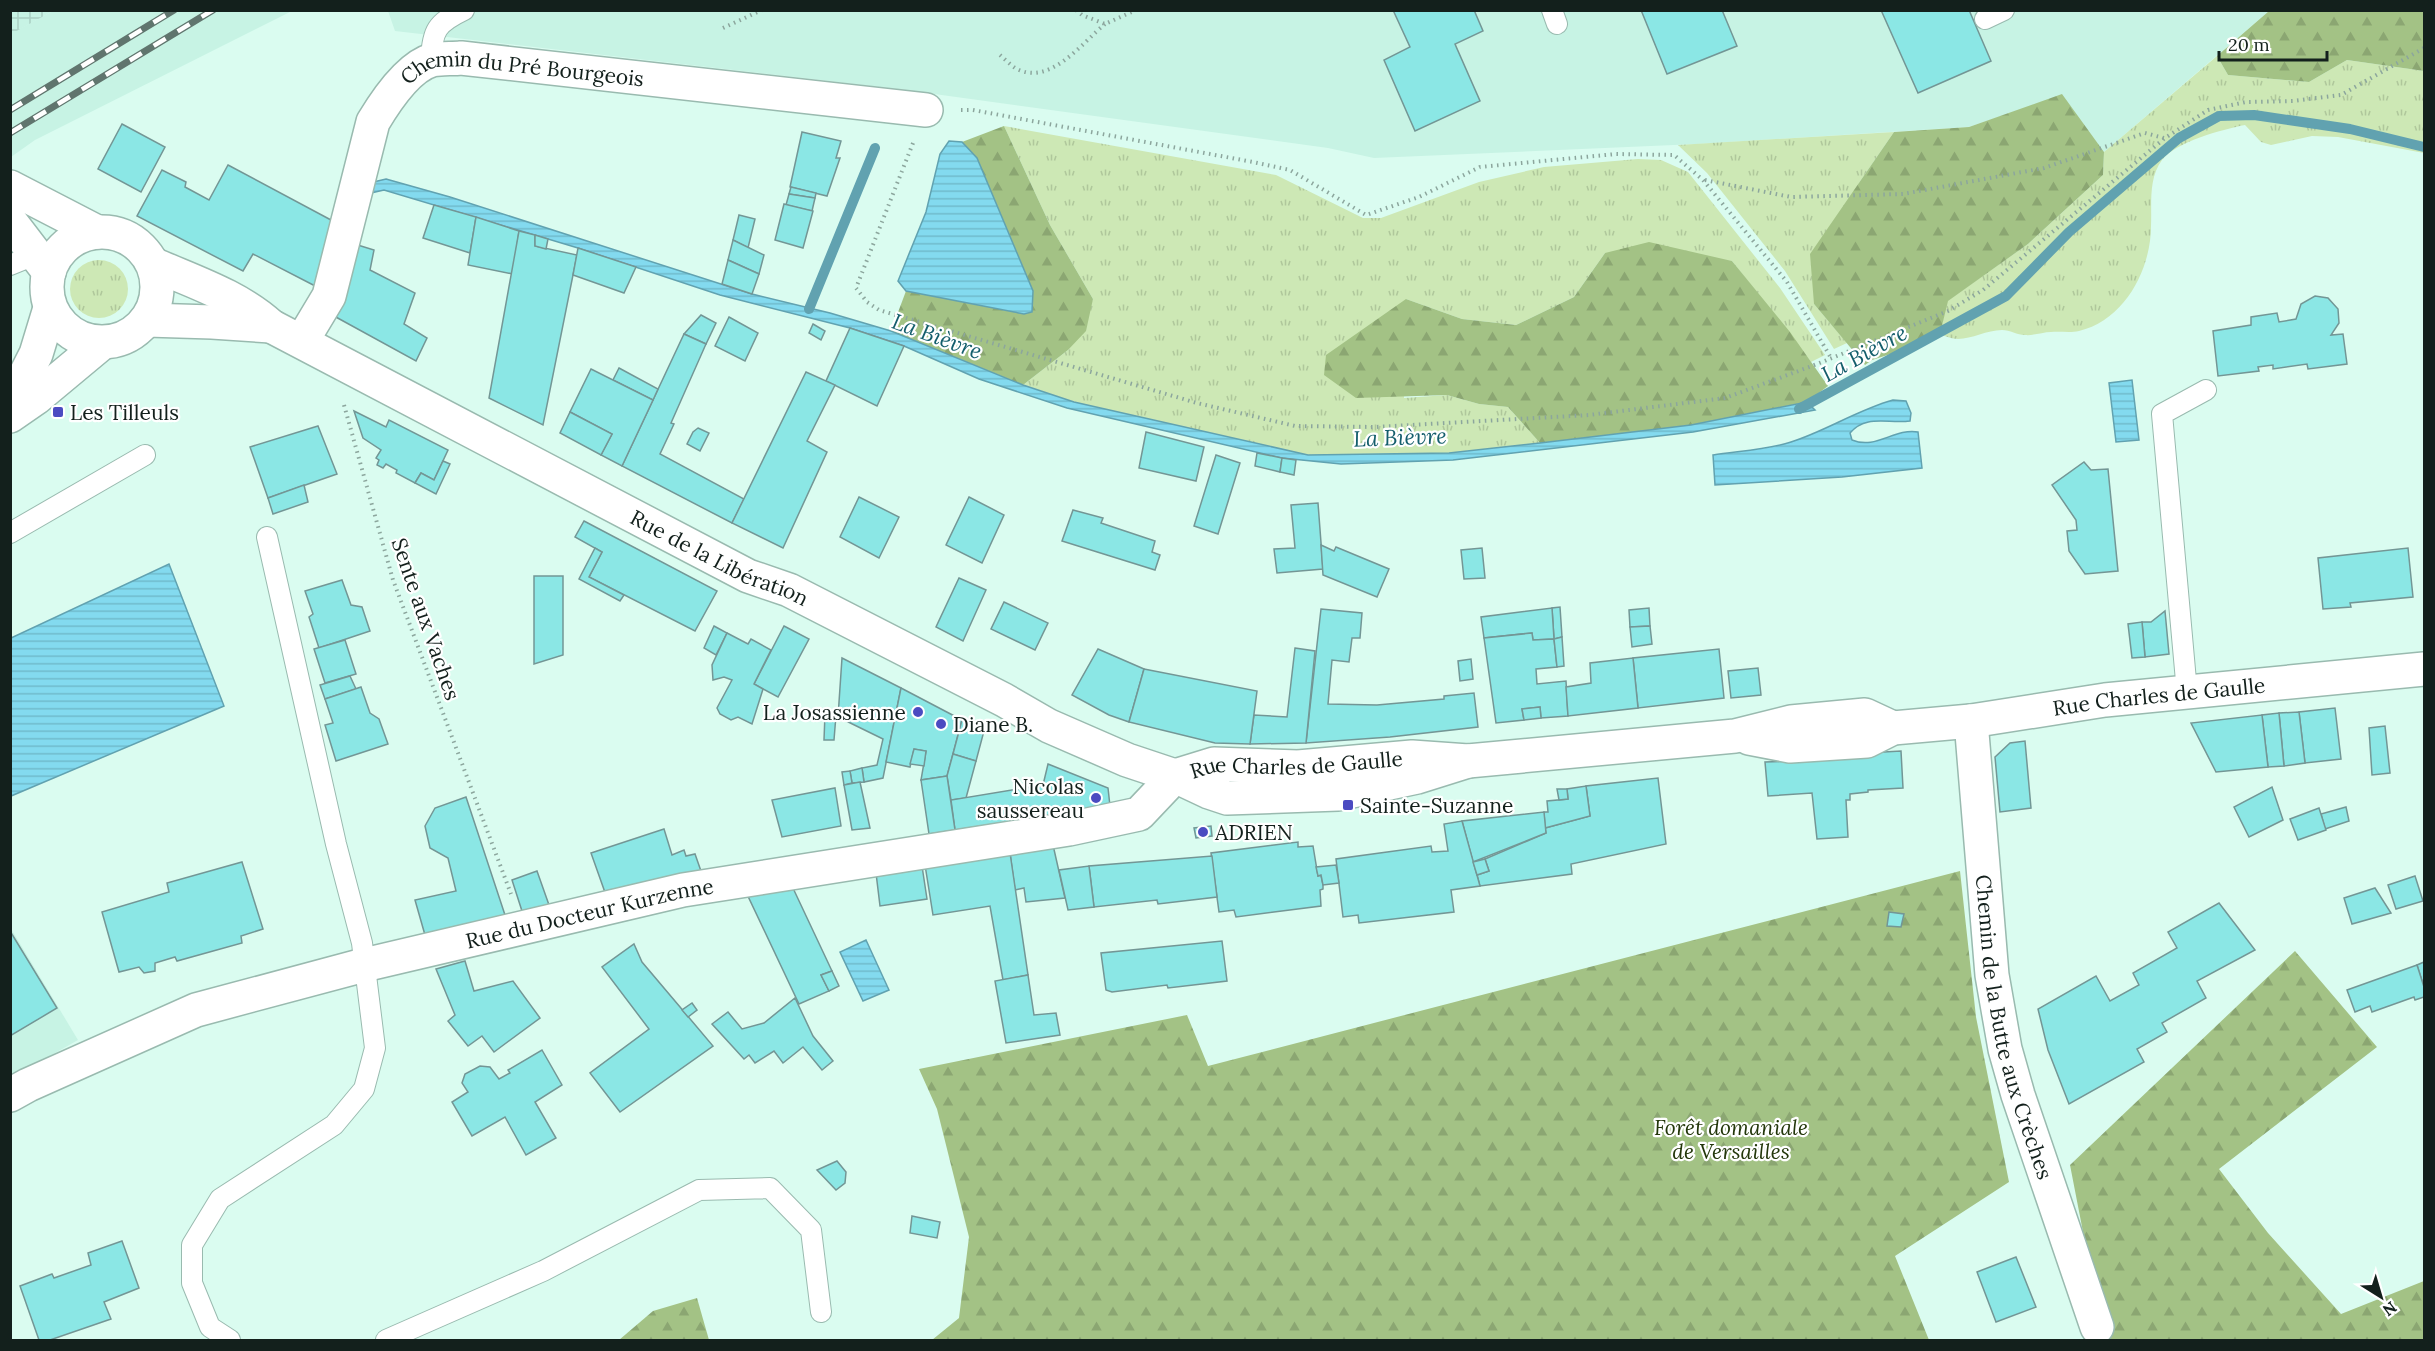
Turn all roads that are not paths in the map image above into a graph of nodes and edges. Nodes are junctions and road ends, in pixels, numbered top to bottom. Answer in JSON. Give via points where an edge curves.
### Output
{"nodes":[{"id":1,"x":464,"y":10,"type":"edge"},
{"id":2,"x":2004,"y":10,"type":"edge"},
{"id":3,"x":1985,"y":19,"type":"dead end"},
{"id":4,"x":431,"y":60,"type":"junction"},
{"id":5,"x":926,"y":110,"type":"road end"},
{"id":6,"x":10,"y":187,"type":"edge"},
{"id":7,"x":10,"y":221,"type":"edge"},
{"id":8,"x":97,"y":232,"type":"junction"},
{"id":9,"x":32,"y":264,"type":"edge"},
{"id":10,"x":153,"y":264,"type":"junction"},
{"id":11,"x":50,"y":308,"type":"junction"},
{"id":12,"x":147,"y":320,"type":"junction"},
{"id":13,"x":271,"y":326,"type":"junction"},
{"id":14,"x":302,"y":341,"type":"junction"},
{"id":15,"x":102,"y":343,"type":"junction"},
{"id":16,"x":2206,"y":390,"type":"dead end"},
{"id":17,"x":10,"y":405,"type":"edge"},
{"id":18,"x":10,"y":416,"type":"edge"},
{"id":19,"x":145,"y":455,"type":"dead end"},
{"id":20,"x":10,"y":533,"type":"edge"},
{"id":21,"x":267,"y":537,"type":"dead end"},
{"id":22,"x":2424,"y":669,"type":"edge"},
{"id":23,"x":2187,"y":692,"type":"junction"},
{"id":24,"x":1971,"y":721,"type":"junction"},
{"id":25,"x":1175,"y":776,"type":"junction"},
{"id":26,"x":364,"y":965,"type":"junction"},
{"id":27,"x":10,"y":1095,"type":"edge"},
{"id":28,"x":821,"y":1312,"type":"dead end"},
{"id":29,"x":2097,"y":1327,"type":"dead end"},
{"id":30,"x":230,"y":1341,"type":"edge"},
{"id":31,"x":386,"y":1341,"type":"edge"}],
"edges":[{"from":1,"to":4,"type":"lane","via":[[442,21],[432,43]]},
{"from":2,"to":3,"type":"lane"},
{"from":4,"to":5,"type":"main road","name":"Chemin du Pré Bourgeois","via":[[461,58]]},
{"from":4,"to":14,"type":"main road","name":"Chemin du Pré Bourgeois","via":[[405,78],[373,122],[329,296]]},
{"from":6,"to":8,"type":"main road"},
{"from":7,"to":9,"type":"main road"},
{"from":8,"to":9,"type":"main road","via":[[66,244],[56,257]]},
{"from":8,"to":10,"type":"main road","via":[[133,241]]},
{"from":9,"to":11,"type":"main road","via":[[47,292]]},
{"from":10,"to":12,"type":"main road","via":[[157,299]]},
{"from":10,"to":13,"type":"main road","name":"Rue de la Libération","via":[[226,295]]},
{"from":11,"to":15,"type":"main road","via":[[59,323],[73,334]]},
{"from":11,"to":17,"type":"main road","via":[[36,354]]},
{"from":12,"to":13,"type":"main road","name":"Rue de la Libération"},
{"from":12,"to":15,"type":"main road","via":[[136,332]]},
{"from":13,"to":14,"type":"main road","name":"Rue de la Libération"},
{"from":14,"to":25,"type":"main road","name":"Rue de la Libération","via":[[748,576],[789,590],[1049,726]]},
{"from":15,"to":18,"type":"main road"},
{"from":16,"to":23,"type":"lane","via":[[2162,414]]},
{"from":19,"to":20,"type":"lane"},
{"from":21,"to":26,"type":"lane"},
{"from":22,"to":23,"type":"main road","name":"Rue Charles de Gaulle"},
{"from":23,"to":24,"type":"main road","name":"Rue Charles de Gaulle"},
{"from":24,"to":25,"type":"main road","name":"Rue Charles de Gaulle","via":[[1893,728],[1867,741],[1790,746],[1735,736],[1468,761],[1338,794],[1227,798]]},
{"from":24,"to":29,"type":"main road","name":"Chemin de la Butte aux Crèches","via":[[1992,975],[2005,1049]]},
{"from":25,"to":26,"type":"main road","name":"Rue du Docteur Kurzenne","via":[[1139,814],[1070,829],[683,890]]},
{"from":26,"to":27,"type":"main road","name":"Rue du Docteur Kurzenne","via":[[196,1010]]},
{"from":26,"to":30,"type":"lane","via":[[375,1048],[364,1089],[334,1125],[220,1199],[192,1245],[192,1282],[210,1327]]},
{"from":28,"to":31,"type":"lane","via":[[811,1230],[770,1188],[699,1190],[543,1271]]}]}
